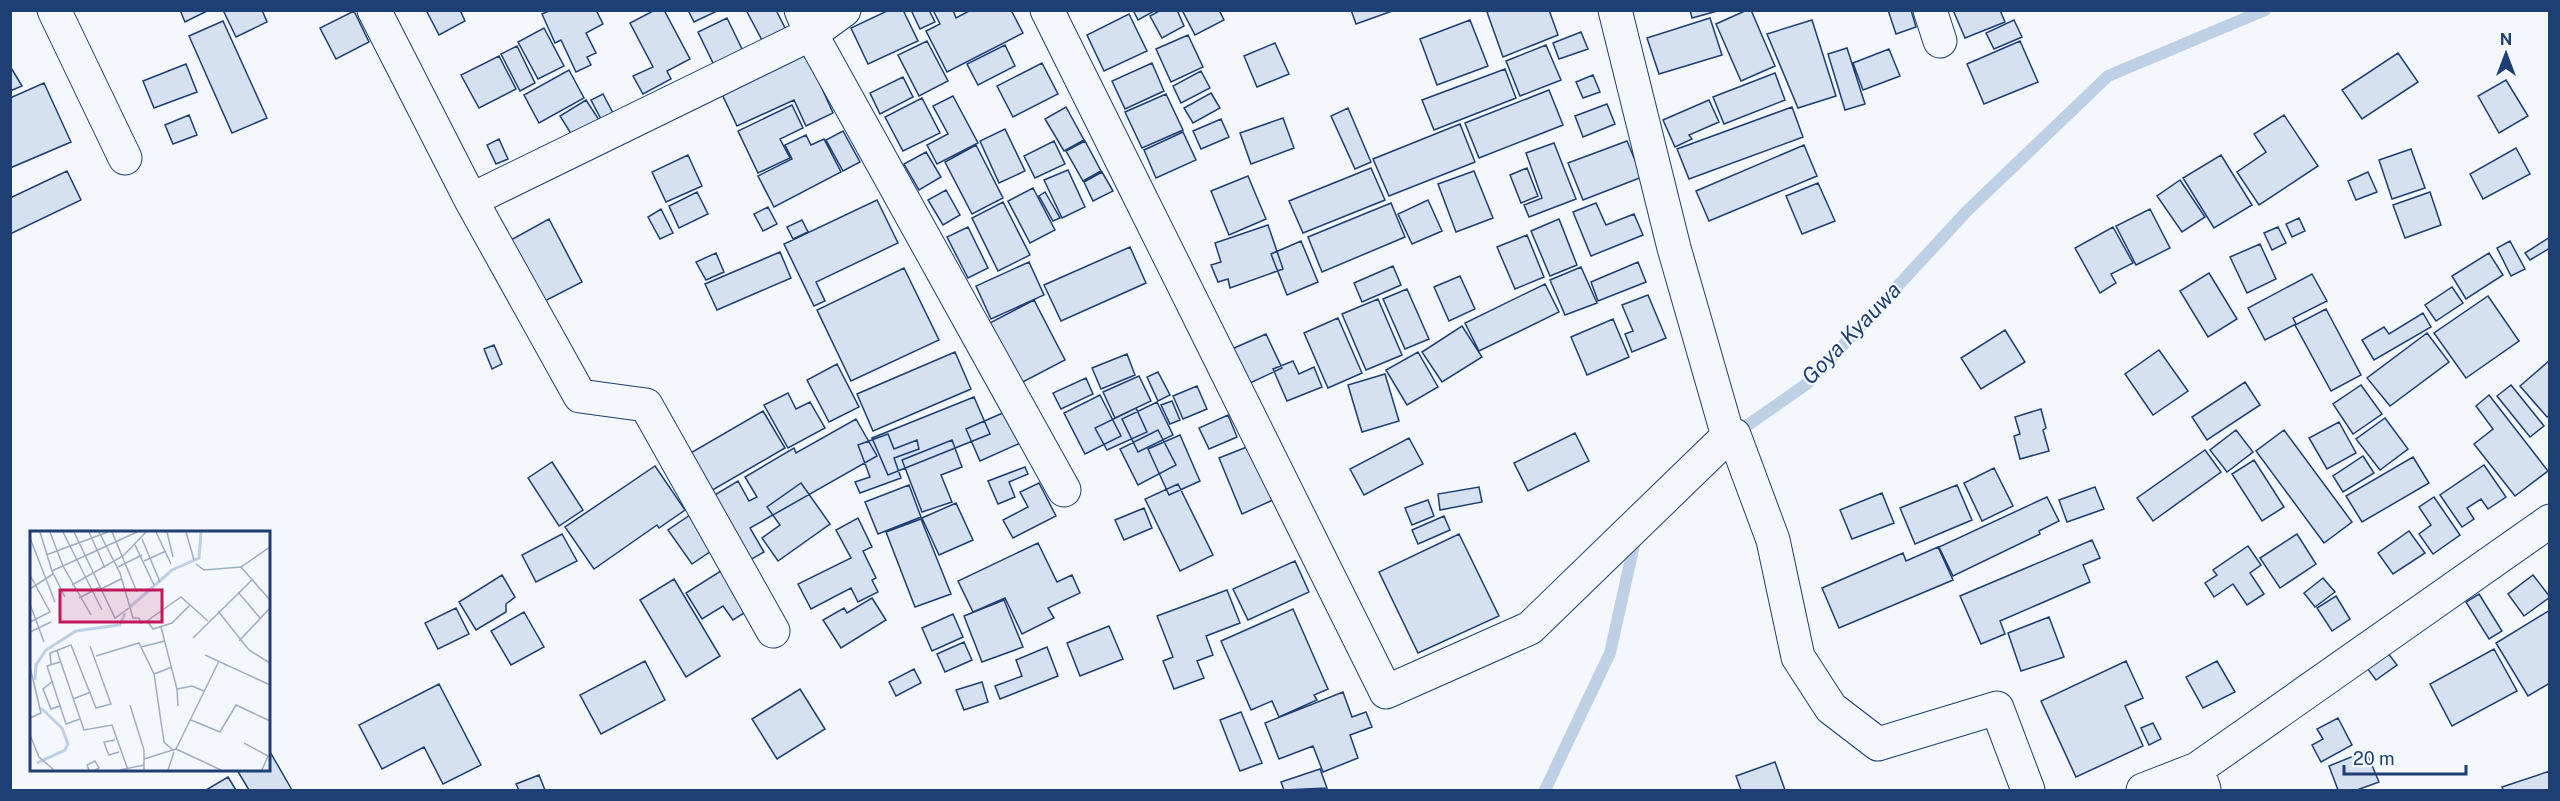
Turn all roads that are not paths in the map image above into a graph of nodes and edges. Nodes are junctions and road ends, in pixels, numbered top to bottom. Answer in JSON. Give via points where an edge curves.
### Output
{"nodes":[{"id":1,"x":54,"y":10,"type":"edge"},
{"id":2,"x":374,"y":10,"type":"edge"},
{"id":3,"x":844,"y":10,"type":"edge"},
{"id":4,"x":1047,"y":10,"type":"edge"},
{"id":5,"x":1615,"y":10,"type":"edge"},
{"id":6,"x":806,"y":22,"type":"edge"},
{"id":7,"x":125,"y":158,"type":"dead end"},
{"id":8,"x":471,"y":201,"type":"junction"},
{"id":9,"x":1728,"y":436,"type":"junction"},
{"id":10,"x":1064,"y":490,"type":"dead end"},
{"id":11,"x":2550,"y":521,"type":"edge"},
{"id":12,"x":773,"y":631,"type":"dead end"},
{"id":13,"x":2200,"y":780,"type":"edge"},
{"id":14,"x":2028,"y":790,"type":"edge"},
{"id":15,"x":2143,"y":790,"type":"edge"}],
"edges":[{"from":1,"to":7,"type":"street"},
{"from":2,"to":8,"type":"street"},
{"from":3,"to":6,"type":"street"},
{"from":4,"to":9,"type":"street","via":[[1386,692],[1530,628]]},
{"from":5,"to":9,"type":"street","via":[[1674,248]]},
{"from":6,"to":8,"type":"street"},
{"from":6,"to":10,"type":"street"},
{"from":8,"to":12,"type":"street","via":[[580,396],[646,405]]},
{"from":9,"to":14,"type":"street","via":[[1734,435],[1773,540],[1798,657],[1831,708],[1878,744],[1997,708]]},
{"from":11,"to":13,"type":"street"},
{"from":13,"to":15,"type":"street"}]}
